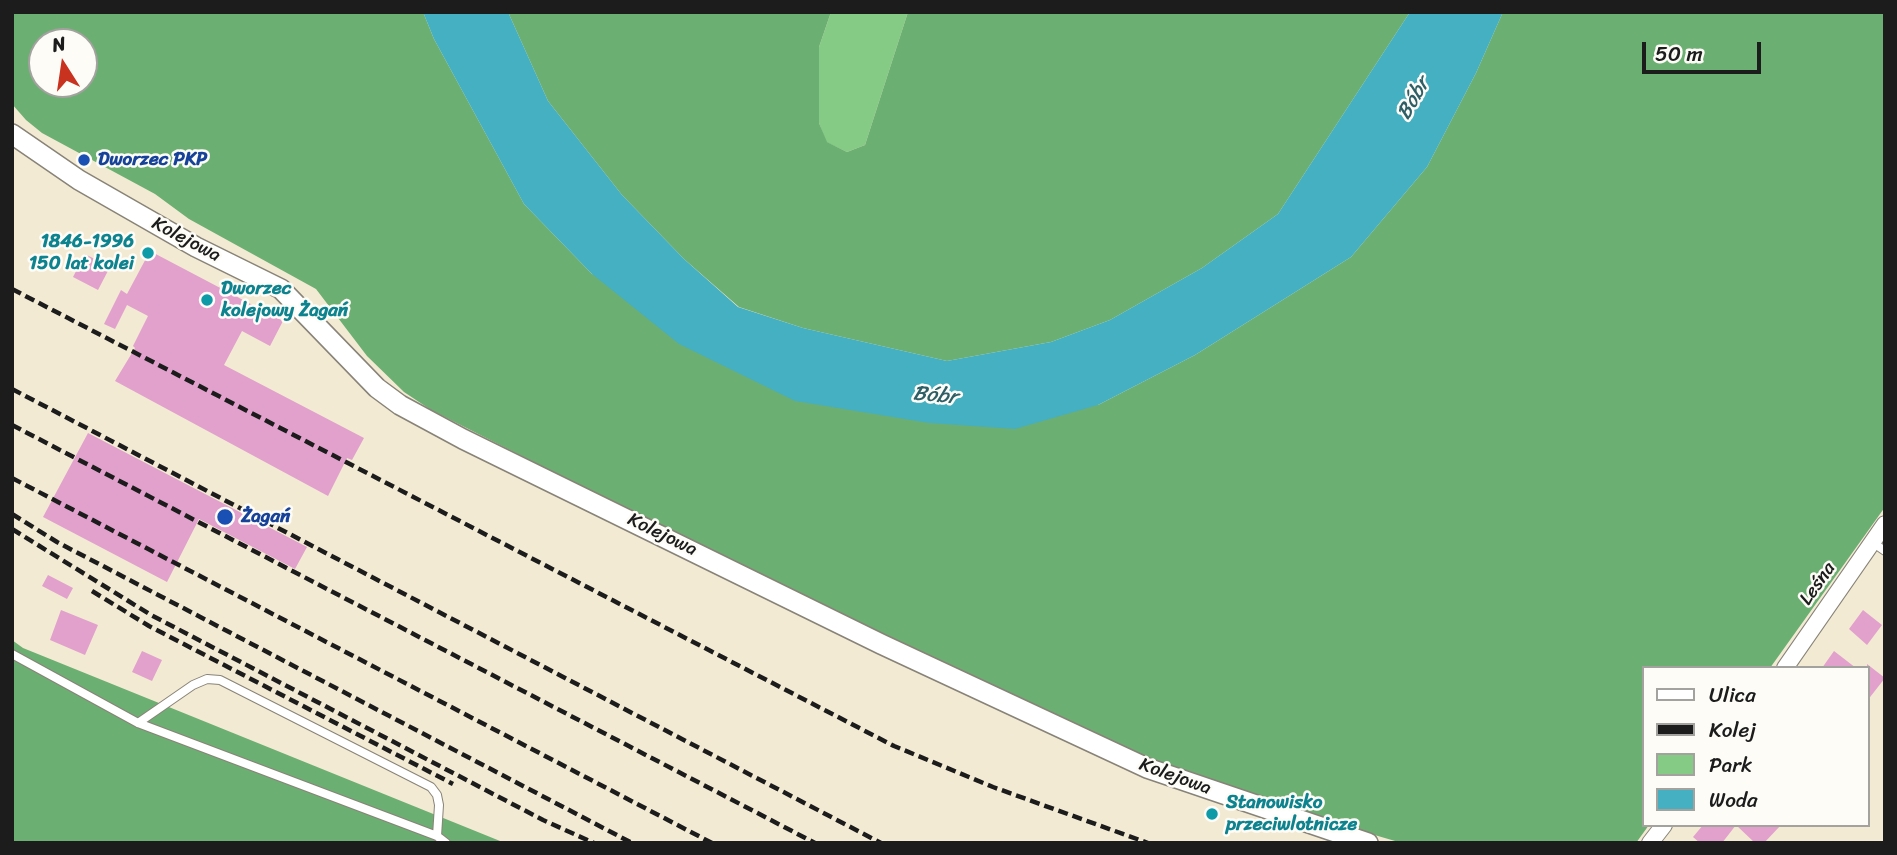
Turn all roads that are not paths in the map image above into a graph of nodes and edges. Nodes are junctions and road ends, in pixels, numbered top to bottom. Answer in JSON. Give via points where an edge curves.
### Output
{"nodes":[{"id":1,"x":12,"y":134,"type":"edge"},
{"id":2,"x":1885,"y":524,"type":"edge"},
{"id":3,"x":1878,"y":546,"type":"edge"},
{"id":4,"x":12,"y":654,"type":"edge"},
{"id":5,"x":1787,"y":666,"type":"edge"},
{"id":6,"x":138,"y":723,"type":"junction"},
{"id":7,"x":1662,"y":827,"type":"edge"},
{"id":8,"x":437,"y":836,"type":"junction"},
{"id":9,"x":446,"y":843,"type":"edge"},
{"id":10,"x":1367,"y":843,"type":"edge"},
{"id":11,"x":1650,"y":843,"type":"edge"}],
"edges":[{"from":1,"to":10,"type":"street","name":"Kolejowa","via":[[79,180],[281,289],[377,388],[463,439],[881,644],[1147,768]]},
{"from":2,"to":3,"type":"street","name":"Leśna"},
{"from":3,"to":5,"type":"street","name":"Leśna"},
{"from":4,"to":6,"type":"lane"},
{"from":6,"to":8,"type":"lane"},
{"from":6,"to":8,"type":"lane","via":[[193,685],[220,680],[431,787],[439,805]]},
{"from":7,"to":11,"type":"street"},
{"from":8,"to":9,"type":"lane"}]}
